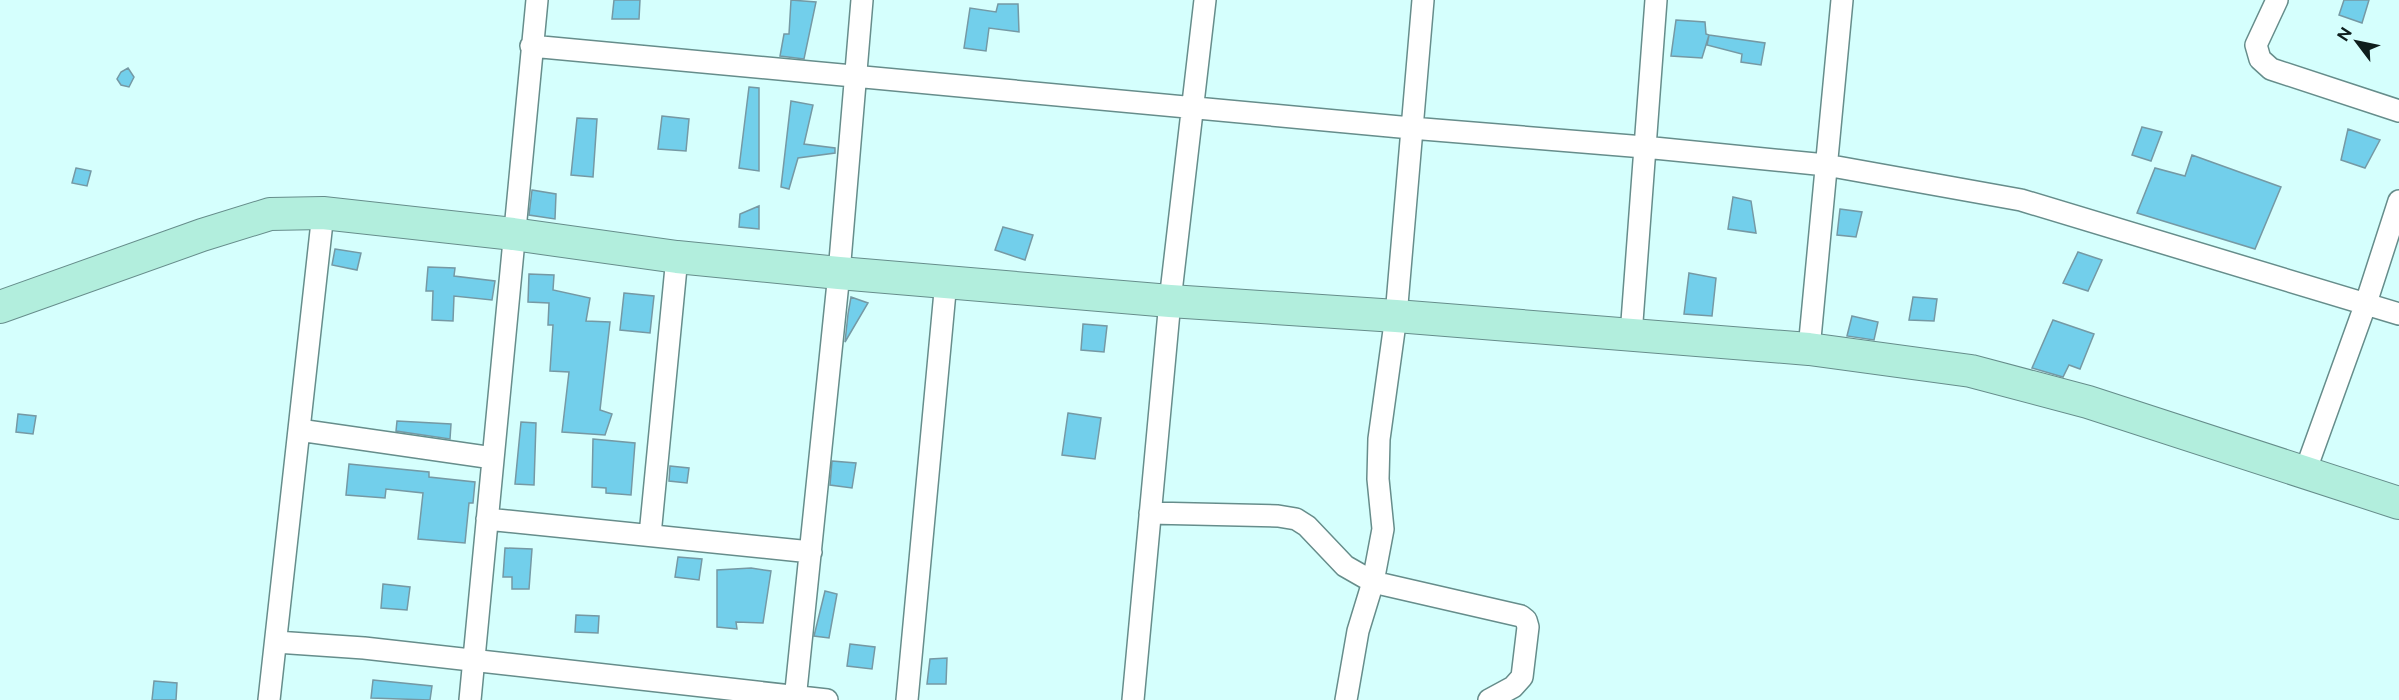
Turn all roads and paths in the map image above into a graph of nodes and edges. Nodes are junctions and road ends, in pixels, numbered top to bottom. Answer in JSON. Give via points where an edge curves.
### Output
{"nodes":[{"id":1,"x":537,"y":0,"type":"edge"},
{"id":2,"x":862,"y":0,"type":"edge"},
{"id":3,"x":1205,"y":0,"type":"edge"},
{"id":4,"x":1423,"y":0,"type":"edge"},
{"id":5,"x":1656,"y":0,"type":"edge"},
{"id":6,"x":1842,"y":0,"type":"edge"},
{"id":7,"x":2277,"y":0,"type":"edge"},
{"id":8,"x":531,"y":46,"type":"junction"},
{"id":9,"x":855,"y":78,"type":"junction"},
{"id":10,"x":1193,"y":108,"type":"junction"},
{"id":11,"x":2399,"y":111,"type":"edge"},
{"id":12,"x":1410,"y":128,"type":"junction"},
{"id":13,"x":1644,"y":147,"type":"junction"},
{"id":14,"x":1826,"y":165,"type":"junction"},
{"id":15,"x":2399,"y":201,"type":"edge"},
{"id":16,"x":323,"y":213,"type":"junction"},
{"id":17,"x":513,"y":234,"type":"junction"},
{"id":18,"x":677,"y":257,"type":"junction"},
{"id":19,"x":839,"y":273,"type":"junction"},
{"id":20,"x":945,"y":281,"type":"junction"},
{"id":21,"x":1170,"y":301,"type":"junction"},
{"id":22,"x":2366,"y":303,"type":"junction"},
{"id":23,"x":0,"y":307,"type":"edge"},
{"id":24,"x":2399,"y":314,"type":"edge"},
{"id":25,"x":1396,"y":316,"type":"junction"},
{"id":26,"x":1631,"y":335,"type":"junction"},
{"id":27,"x":1809,"y":349,"type":"junction"},
{"id":28,"x":299,"y":430,"type":"junction"},
{"id":29,"x":493,"y":458,"type":"junction"},
{"id":30,"x":2305,"y":472,"type":"junction"},
{"id":31,"x":2399,"y":503,"type":"edge"},
{"id":32,"x":1150,"y":513,"type":"junction"},
{"id":33,"x":487,"y":519,"type":"junction"},
{"id":34,"x":650,"y":536,"type":"junction"},
{"id":35,"x":811,"y":552,"type":"junction"},
{"id":36,"x":1372,"y":582,"type":"junction"},
{"id":37,"x":276,"y":642,"type":"junction"},
{"id":38,"x":474,"y":661,"type":"junction"},
{"id":39,"x":796,"y":698,"type":"edge"},
{"id":40,"x":269,"y":700,"type":"edge"},
{"id":41,"x":470,"y":700,"type":"edge"},
{"id":42,"x":827,"y":700,"type":"edge"},
{"id":43,"x":907,"y":700,"type":"edge"},
{"id":44,"x":1133,"y":700,"type":"edge"},
{"id":45,"x":1346,"y":700,"type":"edge"},
{"id":46,"x":1489,"y":700,"type":"edge"}],
"edges":[{"from":1,"to":8,"type":"street"},
{"from":2,"to":9,"type":"street"},
{"from":3,"to":10,"type":"street"},
{"from":4,"to":12,"type":"street"},
{"from":5,"to":13,"type":"street"},
{"from":6,"to":14,"type":"street"},
{"from":7,"to":11,"type":"street","via":[[2256,45],[2260,59],[2271,69]]},
{"from":8,"to":9,"type":"street"},
{"from":8,"to":17,"type":"street"},
{"from":9,"to":10,"type":"street"},
{"from":9,"to":19,"type":"street"},
{"from":10,"to":12,"type":"street"},
{"from":10,"to":21,"type":"street"},
{"from":12,"to":13,"type":"street"},
{"from":12,"to":25,"type":"street"},
{"from":13,"to":14,"type":"street"},
{"from":13,"to":26,"type":"street"},
{"from":14,"to":22,"type":"street","via":[[2021,200]]},
{"from":14,"to":27,"type":"street"},
{"from":15,"to":22,"type":"street"},
{"from":16,"to":17,"type":"main road"},
{"from":16,"to":23,"type":"main road","via":[[270,214]]},
{"from":16,"to":28,"type":"street"},
{"from":17,"to":18,"type":"main road"},
{"from":17,"to":29,"type":"street"},
{"from":18,"to":19,"type":"main road"},
{"from":18,"to":34,"type":"street"},
{"from":19,"to":20,"type":"main road"},
{"from":19,"to":35,"type":"street"},
{"from":20,"to":21,"type":"main road"},
{"from":20,"to":43,"type":"street"},
{"from":21,"to":25,"type":"main road"},
{"from":21,"to":32,"type":"street"},
{"from":22,"to":24,"type":"street"},
{"from":22,"to":30,"type":"street"},
{"from":25,"to":26,"type":"main road"},
{"from":25,"to":36,"type":"street","via":[[1379,439],[1383,528]]},
{"from":26,"to":27,"type":"main road"},
{"from":27,"to":30,"type":"main road","via":[[1971,371],[2088,402]]},
{"from":28,"to":29,"type":"street"},
{"from":28,"to":37,"type":"street"},
{"from":29,"to":33,"type":"street"},
{"from":30,"to":31,"type":"main road"},
{"from":32,"to":36,"type":"street","via":[[1296,519],[1345,566]]},
{"from":32,"to":44,"type":"street"},
{"from":33,"to":34,"type":"street"},
{"from":33,"to":38,"type":"street"},
{"from":34,"to":35,"type":"street"},
{"from":35,"to":39,"type":"street"},
{"from":36,"to":45,"type":"street","via":[[1358,631]]},
{"from":36,"to":46,"type":"street","via":[[1526,620],[1522,677],[1513,687]]},
{"from":37,"to":38,"type":"street"},
{"from":37,"to":40,"type":"street"},
{"from":38,"to":39,"type":"street"},
{"from":38,"to":41,"type":"street"},
{"from":39,"to":42,"type":"street"}]}
